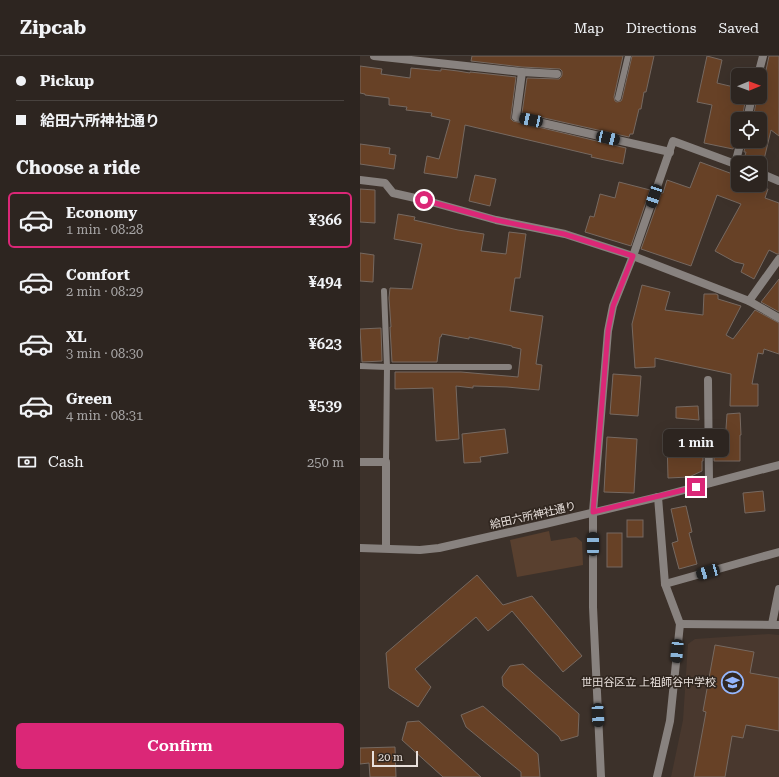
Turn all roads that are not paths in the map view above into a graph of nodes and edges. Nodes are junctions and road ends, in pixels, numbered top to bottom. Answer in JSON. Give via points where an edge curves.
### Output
{"nodes":[{"id":1,"x":374,"y":56,"type":"edge"},
{"id":2,"x":628,"y":56,"type":"edge"},
{"id":3,"x":763,"y":56,"type":"edge"},
{"id":4,"x":760,"y":68,"type":"edge"},
{"id":5,"x":522,"y":72,"type":"junction"},
{"id":6,"x":557,"y":74,"type":"dead end"},
{"id":7,"x":618,"y":98,"type":"dead end"},
{"id":8,"x":670,"y":152,"type":"junction"},
{"id":9,"x":731,"y":163,"type":"edge"},
{"id":10,"x":767,"y":176,"type":"edge"},
{"id":11,"x":360,"y":180,"type":"edge"},
{"id":12,"x":779,"y":181,"type":"edge"},
{"id":13,"x":633,"y":256,"type":"junction"},
{"id":14,"x":779,"y":259,"type":"edge"},
{"id":15,"x":384,"y":291,"type":"dead end"},
{"id":16,"x":749,"y":301,"type":"junction"},
{"id":17,"x":779,"y":318,"type":"edge"},
{"id":18,"x":360,"y":366,"type":"edge"},
{"id":19,"x":386,"y":367,"type":"junction"},
{"id":20,"x":509,"y":367,"type":"dead end"},
{"id":21,"x":708,"y":380,"type":"dead end"},
{"id":22,"x":360,"y":462,"type":"edge"},
{"id":23,"x":386,"y":462,"type":"junction"},
{"id":24,"x":779,"y":465,"type":"edge"},
{"id":25,"x":709,"y":483,"type":"junction"},
{"id":26,"x":658,"y":497,"type":"junction"},
{"id":27,"x":593,"y":512,"type":"junction"},
{"id":28,"x":360,"y":548,"type":"edge"},
{"id":29,"x":386,"y":548,"type":"junction"},
{"id":30,"x":779,"y":552,"type":"edge"},
{"id":31,"x":665,"y":584,"type":"junction"},
{"id":32,"x":779,"y":589,"type":"edge"},
{"id":33,"x":680,"y":624,"type":"junction"},
{"id":34,"x":776,"y":624,"type":"edge"},
{"id":35,"x":601,"y":777,"type":"edge"},
{"id":36,"x":657,"y":777,"type":"edge"}],
"edges":[{"from":1,"to":5,"type":"street"},
{"from":2,"to":7,"type":"lane"},
{"from":3,"to":4,"type":"street"},
{"from":5,"to":6,"type":"street"},
{"from":5,"to":8,"type":"street","via":[[516,117]]},
{"from":8,"to":9,"type":"street","via":[[673,141]]},
{"from":8,"to":13,"type":"street"},
{"from":10,"to":12,"type":"street"},
{"from":11,"to":13,"type":"street","via":[[385,183],[393,193],[496,220],[564,234]]},
{"from":13,"to":16,"type":"street"},
{"from":13,"to":27,"type":"street","via":[[613,306],[608,331]]},
{"from":14,"to":16,"type":"street"},
{"from":15,"to":19,"type":"lane"},
{"from":16,"to":17,"type":"street"},
{"from":18,"to":19,"type":"lane"},
{"from":19,"to":20,"type":"lane"},
{"from":19,"to":23,"type":"lane"},
{"from":21,"to":25,"type":"street"},
{"from":22,"to":23,"type":"street"},
{"from":23,"to":29,"type":"street"},
{"from":24,"to":25,"type":"street","name":"給田六所神社通り"},
{"from":25,"to":26,"type":"street","name":"給田六所神社通り"},
{"from":26,"to":27,"type":"street","name":"給田六所神社通り"},
{"from":26,"to":31,"type":"street"},
{"from":27,"to":29,"type":"street","name":"給田六所神社通り","via":[[439,548]]},
{"from":27,"to":35,"type":"street","via":[[592,607]]},
{"from":28,"to":29,"type":"street","name":"給田六所神社通り"},
{"from":30,"to":31,"type":"street"},
{"from":31,"to":33,"type":"street"},
{"from":32,"to":34,"type":"street"},
{"from":33,"to":34,"type":"street"},
{"from":33,"to":36,"type":"street","via":[[670,721]]}]}
